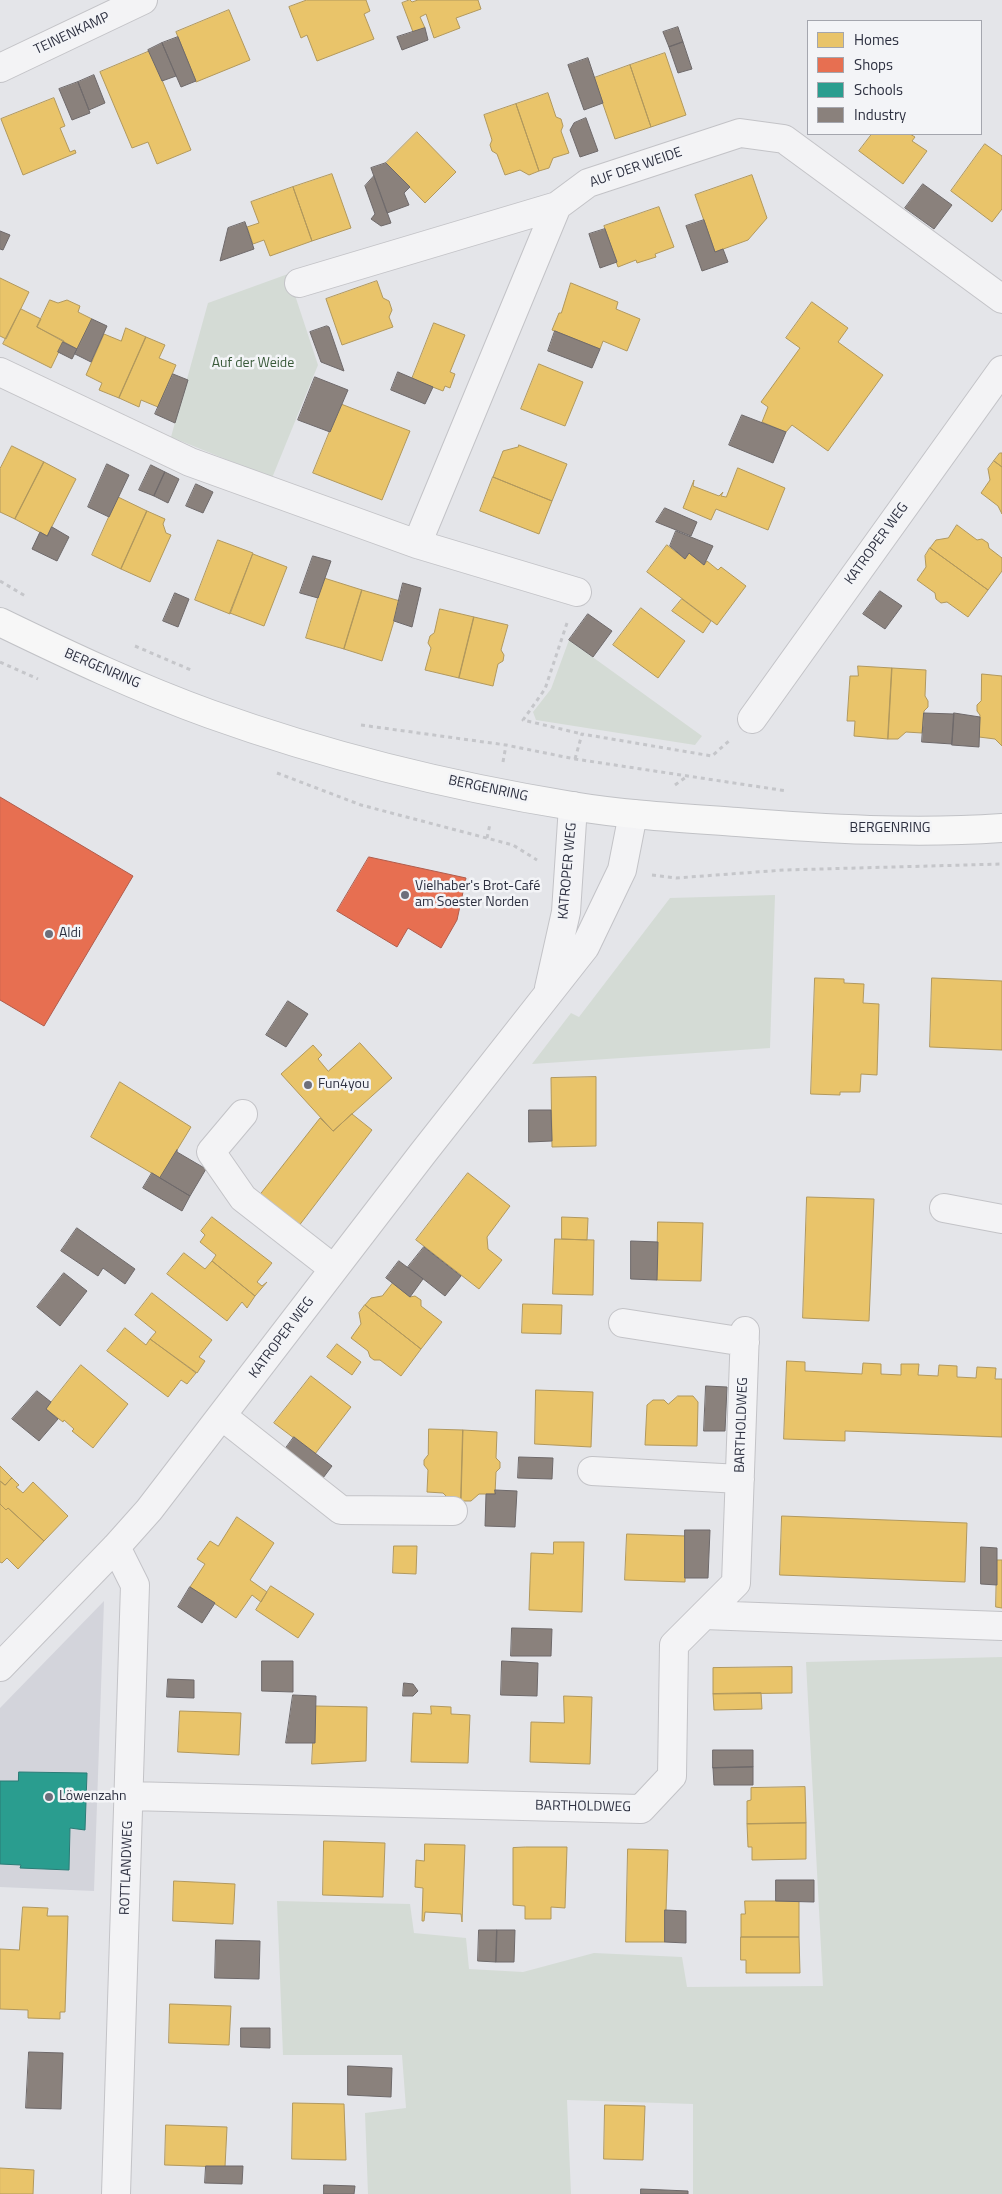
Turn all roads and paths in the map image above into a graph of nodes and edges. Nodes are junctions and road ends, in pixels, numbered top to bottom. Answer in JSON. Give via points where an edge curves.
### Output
{"nodes":[{"id":1,"x":143,"y":0,"type":"edge"},
{"id":2,"x":0,"y":68,"type":"edge"},
{"id":3,"x":557,"y":206,"type":"junction"},
{"id":4,"x":299,"y":283,"type":"dead end"},
{"id":5,"x":1002,"y":299,"type":"edge"},
{"id":6,"x":1002,"y":370,"type":"edge"},
{"id":7,"x":0,"y":372,"type":"edge"},
{"id":8,"x":417,"y":544,"type":"junction"},
{"id":9,"x":0,"y":581,"type":"edge"},
{"id":10,"x":577,"y":592,"type":"joint"},
{"id":11,"x":31,"y":599,"type":"dead end"},
{"id":12,"x":0,"y":622,"type":"edge"},
{"id":13,"x":126,"y":643,"type":"dead end"},
{"id":14,"x":200,"y":673,"type":"dead end"},
{"id":15,"x":752,"y":719,"type":"joint"},
{"id":16,"x":355,"y":724,"type":"dead end"},
{"id":17,"x":582,"y":734,"type":"junction"},
{"id":18,"x":575,"y":759,"type":"junction"},
{"id":19,"x":791,"y":792,"type":"dead end"},
{"id":20,"x":573,"y":806,"type":"junction"},
{"id":21,"x":633,"y":814,"type":"junction"},
{"id":22,"x":1002,"y":828,"type":"edge"},
{"id":23,"x":548,"y":994,"type":"junction"},
{"id":24,"x":243,"y":1114,"type":"dead end"},
{"id":25,"x":944,"y":1208,"type":"dead end"},
{"id":26,"x":1002,"y":1218,"type":"edge"},
{"id":27,"x":334,"y":1269,"type":"junction"},
{"id":28,"x":623,"y":1323,"type":"dead end"},
{"id":29,"x":222,"y":1416,"type":"junction"},
{"id":30,"x":592,"y":1471,"type":"dead end"},
{"id":31,"x":740,"y":1479,"type":"junction"},
{"id":32,"x":454,"y":1511,"type":"dead end"},
{"id":33,"x":116,"y":1547,"type":"junction"},
{"id":34,"x":704,"y":1615,"type":"junction"},
{"id":35,"x":1002,"y":1626,"type":"edge"},
{"id":36,"x":0,"y":1667,"type":"edge"},
{"id":37,"x":129,"y":1796,"type":"junction"},
{"id":38,"x":116,"y":2194,"type":"edge"}],
"edges":[{"from":1,"to":2,"type":"street","name":"TEINENKAMP"},
{"from":3,"to":4,"type":"street"},
{"from":3,"to":5,"type":"street","name":"AUF DER WEIDE","via":[[588,183],[740,132],[784,139]]},
{"from":3,"to":8,"type":"street"},
{"from":6,"to":15,"type":"street","name":"KATROPER WEG"},
{"from":7,"to":8,"type":"street","via":[[190,462]]},
{"from":8,"to":10,"type":"street"},
{"from":9,"to":11,"type":"path"},
{"from":10,"to":17,"type":"path","via":[[545,689],[523,720]]},
{"from":12,"to":20,"type":"main road","name":"BERGENRING","via":[[64,653],[208,713],[270,734],[388,768]]},
{"from":13,"to":14,"type":"path"},
{"from":15,"to":17,"type":"path","via":[[712,756]]},
{"from":16,"to":18,"type":"path","via":[[506,745]]},
{"from":17,"to":18,"type":"path"},
{"from":18,"to":19,"type":"path"},
{"from":20,"to":21,"type":"main road","name":"BERGENRING"},
{"from":20,"to":23,"type":"street","name":"KATROPER WEG","via":[[566,912]]},
{"from":21,"to":22,"type":"main road","name":"BERGENRING","via":[[819,829]]},
{"from":21,"to":23,"type":"street","name":"KATROPER WEG","via":[[622,870],[586,947]]},
{"from":23,"to":27,"type":"street","name":"KATROPER WEG"},
{"from":24,"to":27,"type":"street","via":[[211,1152],[243,1198]]},
{"from":25,"to":26,"type":"street"},
{"from":27,"to":29,"type":"street","name":"KATROPER WEG"},
{"from":28,"to":31,"type":"street","name":"BARTHOLDWEG","via":[[745,1336]]},
{"from":29,"to":32,"type":"street","via":[[341,1510]]},
{"from":29,"to":33,"type":"street","name":"KATROPER WEG"},
{"from":30,"to":31,"type":"street"},
{"from":31,"to":34,"type":"street","name":"BARTHOLDWEG","via":[[736,1584]]},
{"from":33,"to":36,"type":"street","name":"KATROPER WEG"},
{"from":33,"to":37,"type":"street","name":"ROTTLANDWEG","via":[[136,1585]]},
{"from":34,"to":35,"type":"street"},
{"from":34,"to":37,"type":"street","name":"BARTHOLDWEG","via":[[674,1645],[672,1776],[641,1809]]},
{"from":37,"to":38,"type":"street","name":"ROTTLANDWEG"}]}
